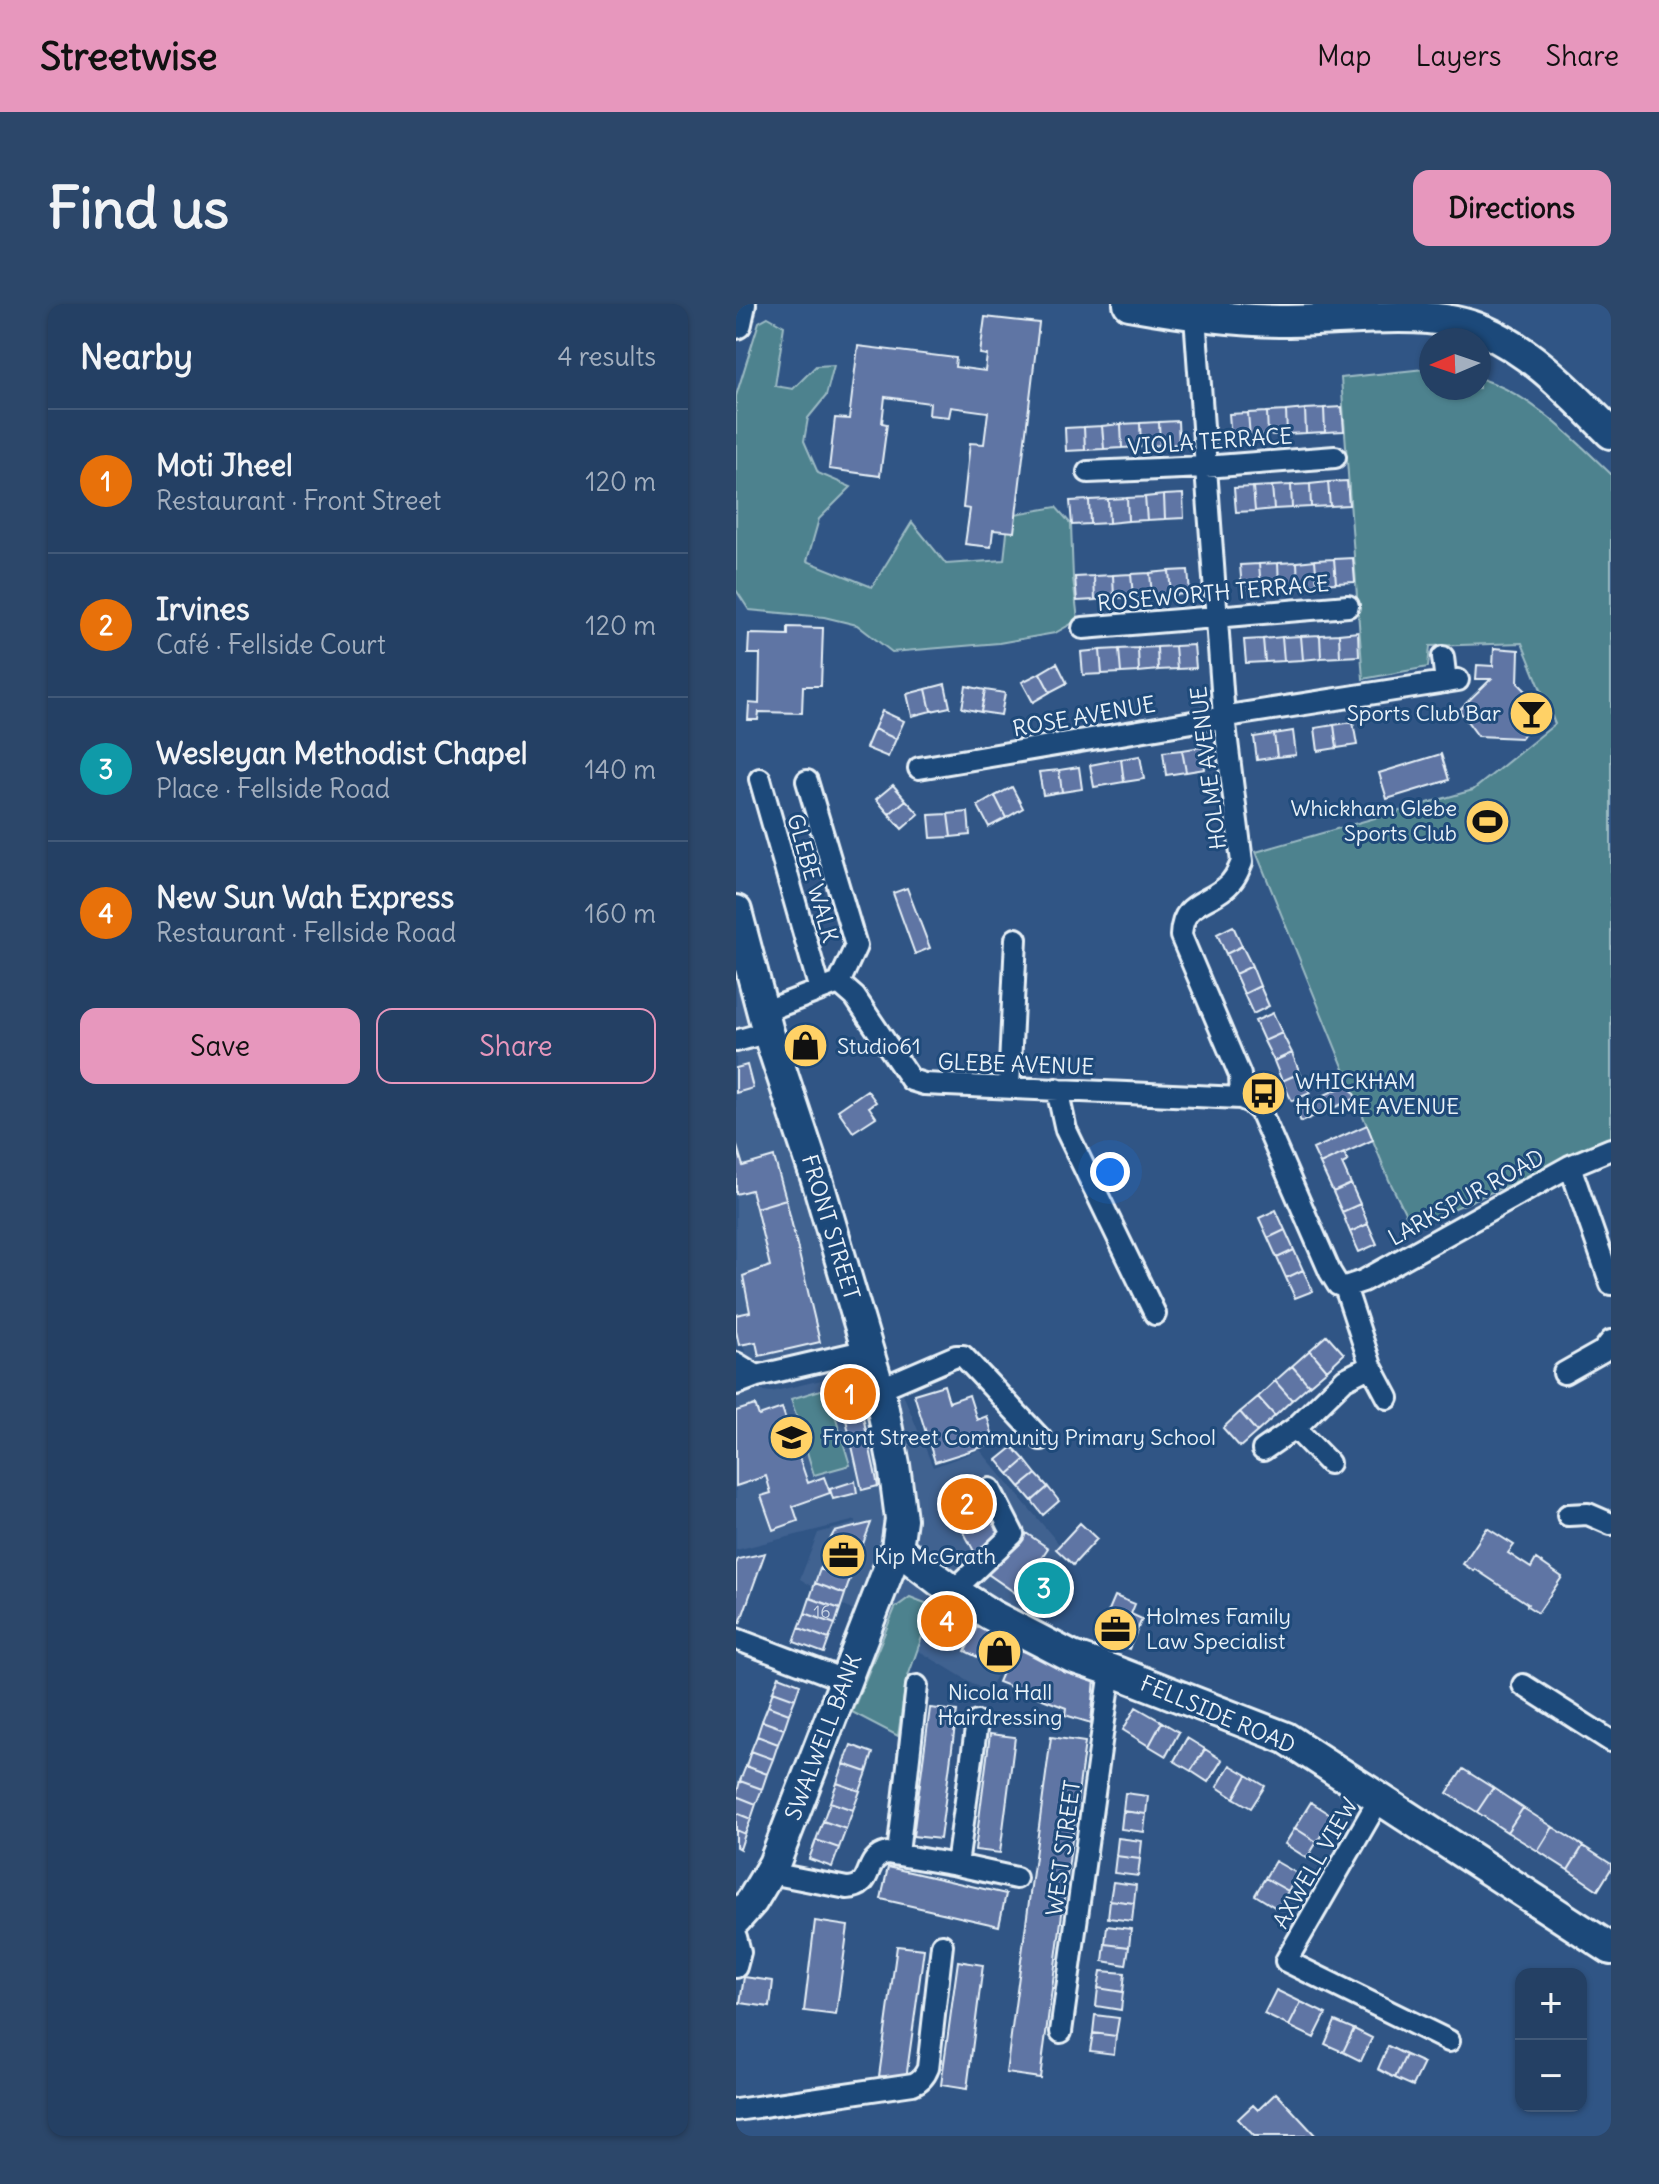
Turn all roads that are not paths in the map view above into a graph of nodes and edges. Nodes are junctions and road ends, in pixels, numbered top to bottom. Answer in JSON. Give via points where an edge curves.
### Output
{"nodes":[{"id":1,"x":740,"y":304,"type":"edge"},
{"id":2,"x":1129,"y":304,"type":"edge"},
{"id":3,"x":1195,"y":316,"type":"junction"},
{"id":4,"x":736,"y":323,"type":"edge"},
{"id":5,"x":1611,"y":433,"type":"edge"},
{"id":6,"x":1335,"y":457,"type":"dead end"},
{"id":7,"x":1205,"y":467,"type":"junction"},
{"id":8,"x":1088,"y":472,"type":"dead end"},
{"id":9,"x":1348,"y":606,"type":"dead end"},
{"id":10,"x":1217,"y":618,"type":"junction"},
{"id":11,"x":1083,"y":628,"type":"dead end"},
{"id":12,"x":1443,"y":657,"type":"dead end"},
{"id":13,"x":1224,"y":717,"type":"junction"},
{"id":14,"x":919,"y":768,"type":"dead end"},
{"id":15,"x":760,"y":779,"type":"dead end"},
{"id":16,"x":807,"y":781,"type":"dead end"},
{"id":17,"x":736,"y":911,"type":"edge"},
{"id":18,"x":1016,"y":939,"type":"dead end"},
{"id":19,"x":830,"y":986,"type":"junction"},
{"id":20,"x":766,"y":1022,"type":"junction"},
{"id":21,"x":736,"y":1041,"type":"edge"},
{"id":22,"x":1009,"y":1087,"type":"junction"},
{"id":23,"x":1057,"y":1089,"type":"junction"},
{"id":24,"x":1241,"y":1098,"type":"junction"},
{"id":25,"x":1611,"y":1149,"type":"edge"},
{"id":26,"x":1570,"y":1166,"type":"junction"},
{"id":27,"x":1611,"y":1284,"type":"edge"},
{"id":28,"x":1345,"y":1287,"type":"junction"},
{"id":29,"x":1155,"y":1314,"type":"dead end"},
{"id":30,"x":1611,"y":1341,"type":"edge"},
{"id":31,"x":868,"y":1350,"type":"junction"},
{"id":32,"x":736,"y":1363,"type":"edge"},
{"id":33,"x":1371,"y":1366,"type":"junction"},
{"id":34,"x":1564,"y":1373,"type":"dead end"},
{"id":35,"x":757,"y":1376,"type":"junction"},
{"id":36,"x":736,"y":1384,"type":"edge"},
{"id":37,"x":879,"y":1389,"type":"junction"},
{"id":38,"x":1388,"y":1398,"type":"dead end"},
{"id":39,"x":1295,"y":1428,"type":"junction"},
{"id":40,"x":1041,"y":1439,"type":"dead end"},
{"id":41,"x":1263,"y":1450,"type":"dead end"},
{"id":42,"x":1329,"y":1463,"type":"dead end"},
{"id":43,"x":990,"y":1489,"type":"dead end"},
{"id":44,"x":1568,"y":1515,"type":"dead end"},
{"id":45,"x":1611,"y":1524,"type":"edge"},
{"id":46,"x":897,"y":1548,"type":"junction"},
{"id":47,"x":953,"y":1591,"type":"junction"},
{"id":48,"x":736,"y":1639,"type":"edge"},
{"id":49,"x":1111,"y":1670,"type":"junction"},
{"id":50,"x":844,"y":1680,"type":"junction"},
{"id":51,"x":1523,"y":1685,"type":"dead end"},
{"id":52,"x":917,"y":1686,"type":"dead end"},
{"id":53,"x":977,"y":1722,"type":"dead end"},
{"id":54,"x":1611,"y":1741,"type":"edge"},
{"id":55,"x":1380,"y":1798,"type":"junction"},
{"id":56,"x":898,"y":1854,"type":"junction"},
{"id":57,"x":957,"y":1865,"type":"junction"},
{"id":58,"x":770,"y":1873,"type":"junction"},
{"id":59,"x":1016,"y":1878,"type":"dead end"},
{"id":60,"x":736,"y":1919,"type":"edge"},
{"id":61,"x":736,"y":1937,"type":"edge"},
{"id":62,"x":942,"y":1945,"type":"dead end"},
{"id":63,"x":1611,"y":1949,"type":"edge"},
{"id":64,"x":736,"y":1967,"type":"edge"},
{"id":65,"x":1061,"y":2032,"type":"dead end"},
{"id":66,"x":1449,"y":2041,"type":"dead end"},
{"id":67,"x":736,"y":2110,"type":"edge"}],
"edges":[{"from":1,"to":4,"type":"main road"},
{"from":2,"to":3,"type":"main road"},
{"from":3,"to":5,"type":"main road","via":[[1462,323],[1538,363]]},
{"from":3,"to":7,"type":"street","name":"HOLME AVENUE"},
{"from":6,"to":7,"type":"street","name":"VIOLA TERRACE"},
{"from":7,"to":8,"type":"street","name":"VIOLA TERRACE"},
{"from":7,"to":10,"type":"street","name":"HOLME AVENUE"},
{"from":9,"to":10,"type":"street","name":"ROSEWORTH TERRACE"},
{"from":10,"to":11,"type":"street","name":"ROSEWORTH TERRACE"},
{"from":10,"to":13,"type":"street","name":"HOLME AVENUE"},
{"from":12,"to":13,"type":"street","name":"ROSE AVENUE","via":[[1452,681]]},
{"from":13,"to":14,"type":"street","name":"ROSE AVENUE"},
{"from":13,"to":24,"type":"street","name":"HOLME AVENUE","via":[[1242,862],[1223,891],[1185,914],[1181,936],[1240,1075]]},
{"from":15,"to":19,"type":"street","name":"GLEBE WALK"},
{"from":16,"to":19,"type":"street","via":[[856,946]]},
{"from":17,"to":20,"type":"main road","name":"FRONT STREET"},
{"from":18,"to":22,"type":"street"},
{"from":19,"to":20,"type":"street"},
{"from":19,"to":22,"type":"street","name":"GLEBE AVENUE","via":[[855,997],[911,1080]]},
{"from":20,"to":21,"type":"street"},
{"from":20,"to":31,"type":"main road","name":"FRONT STREET"},
{"from":22,"to":23,"type":"street","name":"GLEBE AVENUE"},
{"from":23,"to":24,"type":"street","name":"GLEBE AVENUE"},
{"from":23,"to":29,"type":"street","via":[[1066,1130]]},
{"from":24,"to":28,"type":"street","via":[[1260,1111],[1330,1272]]},
{"from":25,"to":26,"type":"street","name":"LARKSPUR ROAD"},
{"from":26,"to":27,"type":"street"},
{"from":26,"to":28,"type":"street","name":"LARKSPUR ROAD"},
{"from":28,"to":33,"type":"street"},
{"from":30,"to":34,"type":"street"},
{"from":31,"to":35,"type":"street"},
{"from":31,"to":37,"type":"main road","name":"FRONT STREET"},
{"from":32,"to":35,"type":"street"},
{"from":33,"to":38,"type":"street"},
{"from":33,"to":39,"type":"street","via":[[1345,1379]]},
{"from":35,"to":36,"type":"street"},
{"from":37,"to":40,"type":"street","via":[[963,1356]]},
{"from":37,"to":46,"type":"main road","name":"FRONT STREET","via":[[899,1504]]},
{"from":39,"to":41,"type":"street"},
{"from":39,"to":42,"type":"street"},
{"from":43,"to":47,"type":"street","via":[[1013,1534]]},
{"from":44,"to":45,"type":"street","via":[[1588,1514]]},
{"from":46,"to":47,"type":"main road","name":"FELLSIDE ROAD"},
{"from":46,"to":50,"type":"main road","name":"SWALWELL BANK"},
{"from":47,"to":49,"type":"main road","name":"FELLSIDE ROAD","via":[[1072,1657]]},
{"from":48,"to":50,"type":"street"},
{"from":49,"to":55,"type":"main road","name":"FELLSIDE ROAD","via":[[1286,1738]]},
{"from":49,"to":65,"type":"street","name":"WEST STREET"},
{"from":50,"to":58,"type":"main road","name":"SWALWELL BANK"},
{"from":51,"to":54,"type":"street"},
{"from":52,"to":56,"type":"street"},
{"from":53,"to":57,"type":"street"},
{"from":55,"to":63,"type":"main road","name":"FELLSIDE ROAD"},
{"from":55,"to":66,"type":"street","name":"AXWELL VIEW","via":[[1286,1961]]},
{"from":56,"to":57,"type":"street"},
{"from":56,"to":58,"type":"street","via":[[878,1855],[867,1879],[854,1888]]},
{"from":57,"to":59,"type":"street"},
{"from":58,"to":60,"type":"main road","name":"SWALWELL BANK"},
{"from":61,"to":64,"type":"street"},
{"from":62,"to":67,"type":"street","via":[[928,2068],[919,2082]]}]}
